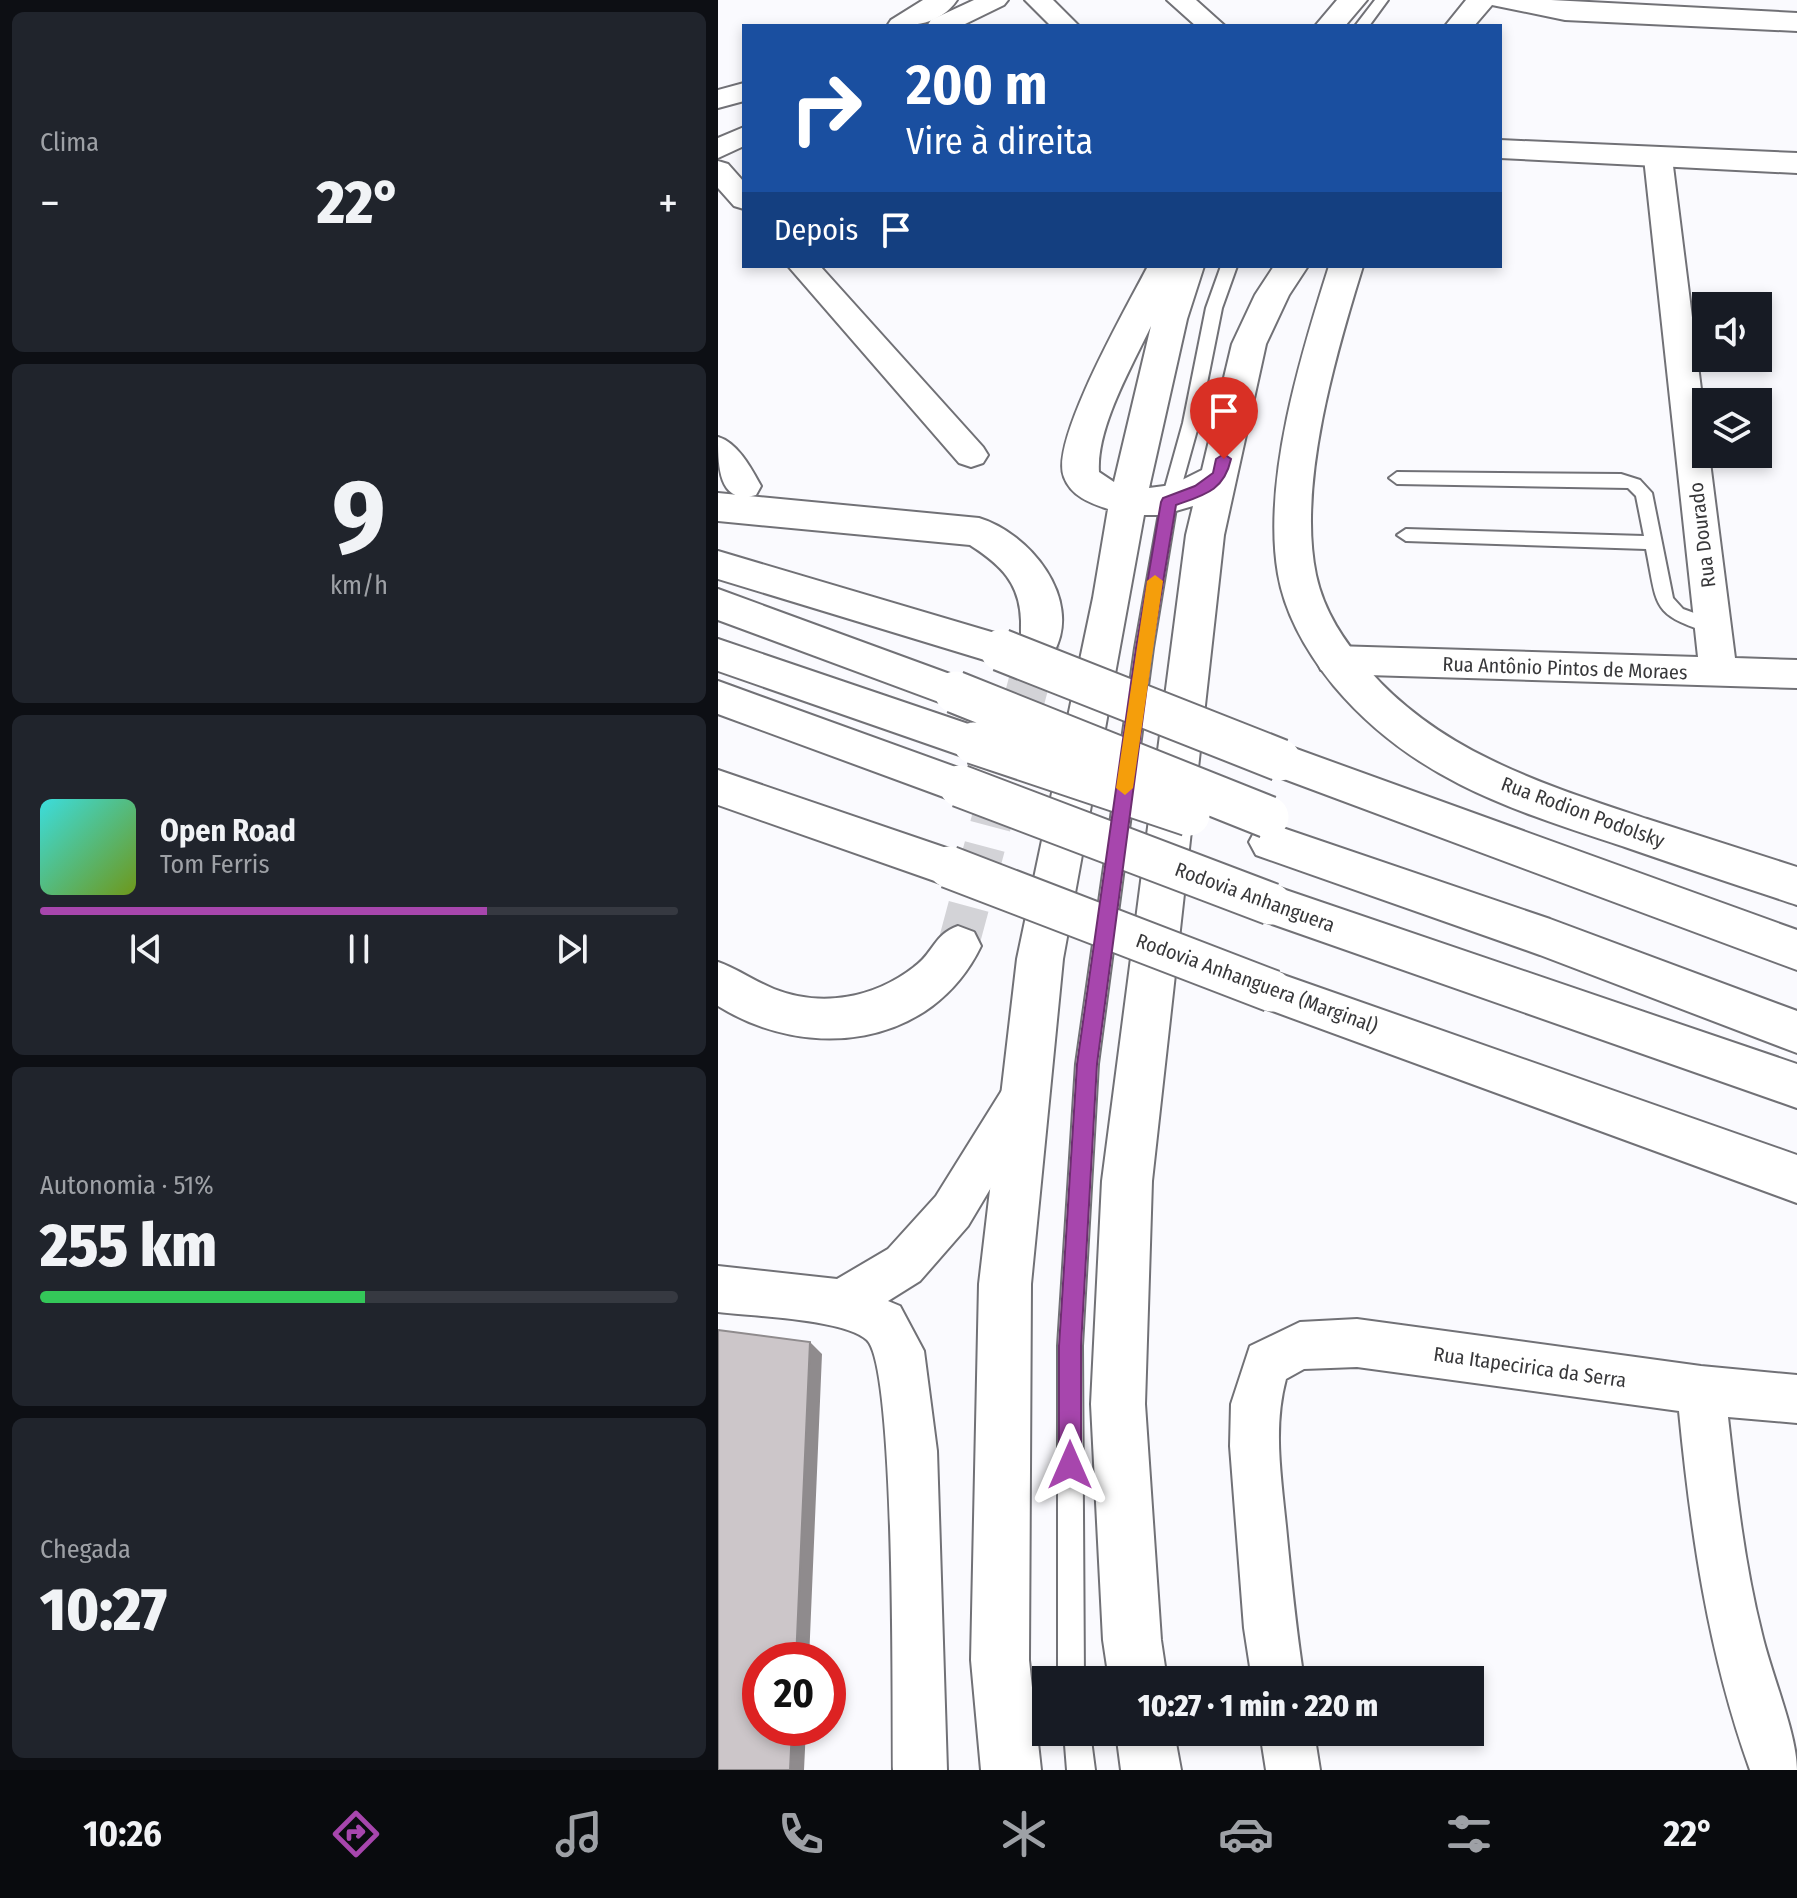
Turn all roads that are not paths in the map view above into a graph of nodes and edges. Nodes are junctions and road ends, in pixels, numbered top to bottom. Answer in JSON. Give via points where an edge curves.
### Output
{"nodes":[{"id":1,"x":943,"y":0,"type":"edge"},
{"id":2,"x":995,"y":0,"type":"edge"},
{"id":3,"x":1038,"y":0,"type":"edge"},
{"id":4,"x":1180,"y":0,"type":"edge"},
{"id":5,"x":1324,"y":0,"type":"edge"},
{"id":6,"x":1353,"y":0,"type":"edge"},
{"id":7,"x":1382,"y":0,"type":"edge"},
{"id":8,"x":1481,"y":0,"type":"edge"},
{"id":9,"x":1502,"y":0,"type":"edge"},
{"id":10,"x":1797,"y":22,"type":"edge"},
{"id":11,"x":904,"y":24,"type":"edge"},
{"id":12,"x":944,"y":24,"type":"edge"},
{"id":13,"x":1064,"y":24,"type":"edge"},
{"id":14,"x":1210,"y":24,"type":"edge"},
{"id":15,"x":1309,"y":24,"type":"edge"},
{"id":16,"x":1331,"y":24,"type":"edge"},
{"id":17,"x":1364,"y":24,"type":"edge"},
{"id":18,"x":1461,"y":24,"type":"edge"},
{"id":19,"x":742,"y":93,"type":"edge"},
{"id":20,"x":718,"y":99,"type":"edge"},
{"id":21,"x":742,"y":136,"type":"edge"},
{"id":22,"x":718,"y":149,"type":"edge"},
{"id":23,"x":1502,"y":149,"type":"edge"},
{"id":24,"x":1658,"y":158,"type":"junction"},
{"id":25,"x":1797,"y":163,"type":"edge"},
{"id":26,"x":718,"y":170,"type":"edge"},
{"id":27,"x":742,"y":198,"type":"edge"},
{"id":28,"x":805,"y":268,"type":"edge"},
{"id":29,"x":1164,"y":268,"type":"edge"},
{"id":30,"x":1186,"y":268,"type":"edge"},
{"id":31,"x":1228,"y":268,"type":"edge"},
{"id":32,"x":1290,"y":268,"type":"edge"},
{"id":33,"x":1345,"y":268,"type":"edge"},
{"id":34,"x":718,"y":449,"type":"edge"},
{"id":35,"x":971,"y":455,"type":"dead end"},
{"id":36,"x":1220,"y":476,"type":"junction"},
{"id":37,"x":1397,"y":478,"type":"dead end"},
{"id":38,"x":731,"y":496,"type":"edge"},
{"id":39,"x":1128,"y":500,"type":"junction"},
{"id":40,"x":1169,"y":502,"type":"junction"},
{"id":41,"x":1406,"y":535,"type":"dead end"},
{"id":42,"x":1654,"y":543,"type":"junction"},
{"id":43,"x":718,"y":565,"type":"edge"},
{"id":44,"x":718,"y":604,"type":"edge"},
{"id":45,"x":1713,"y":627,"type":"junction"},
{"id":46,"x":1040,"y":641,"type":"tunnel mouth"},
{"id":47,"x":718,"y":655,"type":"edge"},
{"id":48,"x":1334,"y":660,"type":"junction"},
{"id":49,"x":1718,"y":672,"type":"junction"},
{"id":50,"x":1797,"y":674,"type":"edge"},
{"id":51,"x":718,"y":697,"type":"edge"},
{"id":52,"x":718,"y":787,"type":"edge"},
{"id":53,"x":1270,"y":830,"type":"junction"},
{"id":54,"x":1797,"y":886,"type":"edge"},
{"id":55,"x":958,"y":946,"type":"tunnel mouth"},
{"id":56,"x":1797,"y":950,"type":"edge"},
{"id":57,"x":718,"y":982,"type":"edge"},
{"id":58,"x":1797,"y":1032,"type":"edge"},
{"id":59,"x":1797,"y":1086,"type":"edge"},
{"id":60,"x":1026,"y":1091,"type":"junction"},
{"id":61,"x":1797,"y":1179,"type":"edge"},
{"id":62,"x":718,"y":1289,"type":"edge"},
{"id":63,"x":841,"y":1303,"type":"junction"},
{"id":64,"x":1701,"y":1390,"type":"junction"},
{"id":65,"x":1797,"y":1399,"type":"edge"},
{"id":66,"x":1071,"y":1666,"type":"edge"},
{"id":67,"x":1136,"y":1666,"type":"edge"},
{"id":68,"x":1276,"y":1666,"type":"edge"},
{"id":69,"x":1078,"y":1746,"type":"edge"},
{"id":70,"x":1147,"y":1746,"type":"edge"},
{"id":71,"x":1289,"y":1746,"type":"edge"},
{"id":72,"x":920,"y":1770,"type":"edge"},
{"id":73,"x":1011,"y":1770,"type":"edge"},
{"id":74,"x":1081,"y":1770,"type":"edge"},
{"id":75,"x":1151,"y":1770,"type":"edge"},
{"id":76,"x":1293,"y":1770,"type":"edge"},
{"id":77,"x":1777,"y":1770,"type":"edge"}],
"edges":[{"from":1,"to":11,"type":"main road"},
{"from":2,"to":12,"type":"street"},
{"from":3,"to":13,"type":"street"},
{"from":4,"to":14,"type":"street"},
{"from":5,"to":15,"type":"main road"},
{"from":6,"to":16,"type":"main road"},
{"from":7,"to":17,"type":"lane"},
{"from":8,"to":18,"type":"main road"},
{"from":9,"to":10,"type":"main road","via":[[1565,11]]},
{"from":19,"to":20,"type":"main road"},
{"from":21,"to":22,"type":"street"},
{"from":23,"to":24,"type":"main road"},
{"from":24,"to":25,"type":"main road"},
{"from":24,"to":45,"type":"street","name":"Rua Dourado"},
{"from":26,"to":27,"type":"street"},
{"from":28,"to":35,"type":"street"},
{"from":29,"to":39,"type":"main road","via":[[1087,429],[1080,456],[1081,477],[1095,489]]},
{"from":30,"to":39,"type":"main road"},
{"from":31,"to":40,"type":"lane","via":[[1214,308]]},
{"from":32,"to":36,"type":"main road","via":[[1249,344]]},
{"from":33,"to":48,"type":"main road","name":"Rua Rodion Podolsky","via":[[1321,344],[1292,507],[1293,561],[1303,600]]},
{"from":34,"to":38,"type":"street"},
{"from":36,"to":40,"type":"main road"},
{"from":36,"to":67,"type":"main road","via":[[1205,535],[1127,1181],[1118,1404]]},
{"from":37,"to":42,"type":"lane","via":[[1627,481],[1644,493]]},
{"from":38,"to":46,"type":"main road","via":[[979,532],[1007,550],[1039,590]]},
{"from":39,"to":40,"type":"main road"},
{"from":39,"to":60,"type":"main road","via":[[1040,959]]},
{"from":40,"to":66,"type":"lane","via":[[1087,1064],[1070,1346]]},
{"from":41,"to":42,"type":"lane"},
{"from":42,"to":45,"type":"lane","via":[[1669,606]]},
{"from":43,"to":56,"type":"main road","bridge":true,"via":[[1001,650],[1280,760]]},
{"from":44,"to":53,"type":"main road","bridge":true,"via":[[955,692]]},
{"from":45,"to":49,"type":"street","name":"Rua Dourado"},
{"from":47,"to":53,"type":"main road","bridge":true,"via":[[974,743]]},
{"from":48,"to":49,"type":"street","name":"Rua Antônio Pintos de Moraes"},
{"from":48,"to":54,"type":"main road","name":"Rua Rodion Podolsky","via":[[1421,743],[1508,787]]},
{"from":49,"to":50,"type":"street","name":"Rua Antônio Pintos de Moraes"},
{"from":51,"to":59,"type":"main road","name":"Rodovia Anhanguera","bridge":true,"via":[[1271,904]]},
{"from":52,"to":61,"type":"main road","name":"Rodovia Anhanguera (Marginal)","bridge":true},
{"from":53,"to":58,"type":"main road"},
{"from":55,"to":57,"type":"main road","via":[[936,978],[893,1007],[845,1020],[797,1019],[764,1009]]},
{"from":60,"to":63,"type":"street","via":[[952,1211],[904,1265]]},
{"from":60,"to":73,"type":"main road","via":[[1005,1284],[1000,1660]]},
{"from":62,"to":63,"type":"street"},
{"from":63,"to":72,"type":"street","via":[[883,1323],[900,1351],[912,1451]]},
{"from":64,"to":65,"type":"street","name":"Rua Itapecirica da Serra"},
{"from":64,"to":68,"type":"street","name":"Rua Itapecirica da Serra","via":[[1357,1343],[1300,1346],[1267,1363],[1255,1404],[1254,1446]]},
{"from":64,"to":77,"type":"street","via":[[1729,1609],[1754,1713]]},
{"from":69,"to":74,"type":"lane"},
{"from":70,"to":75,"type":"main road"},
{"from":71,"to":76,"type":"street"}]}
